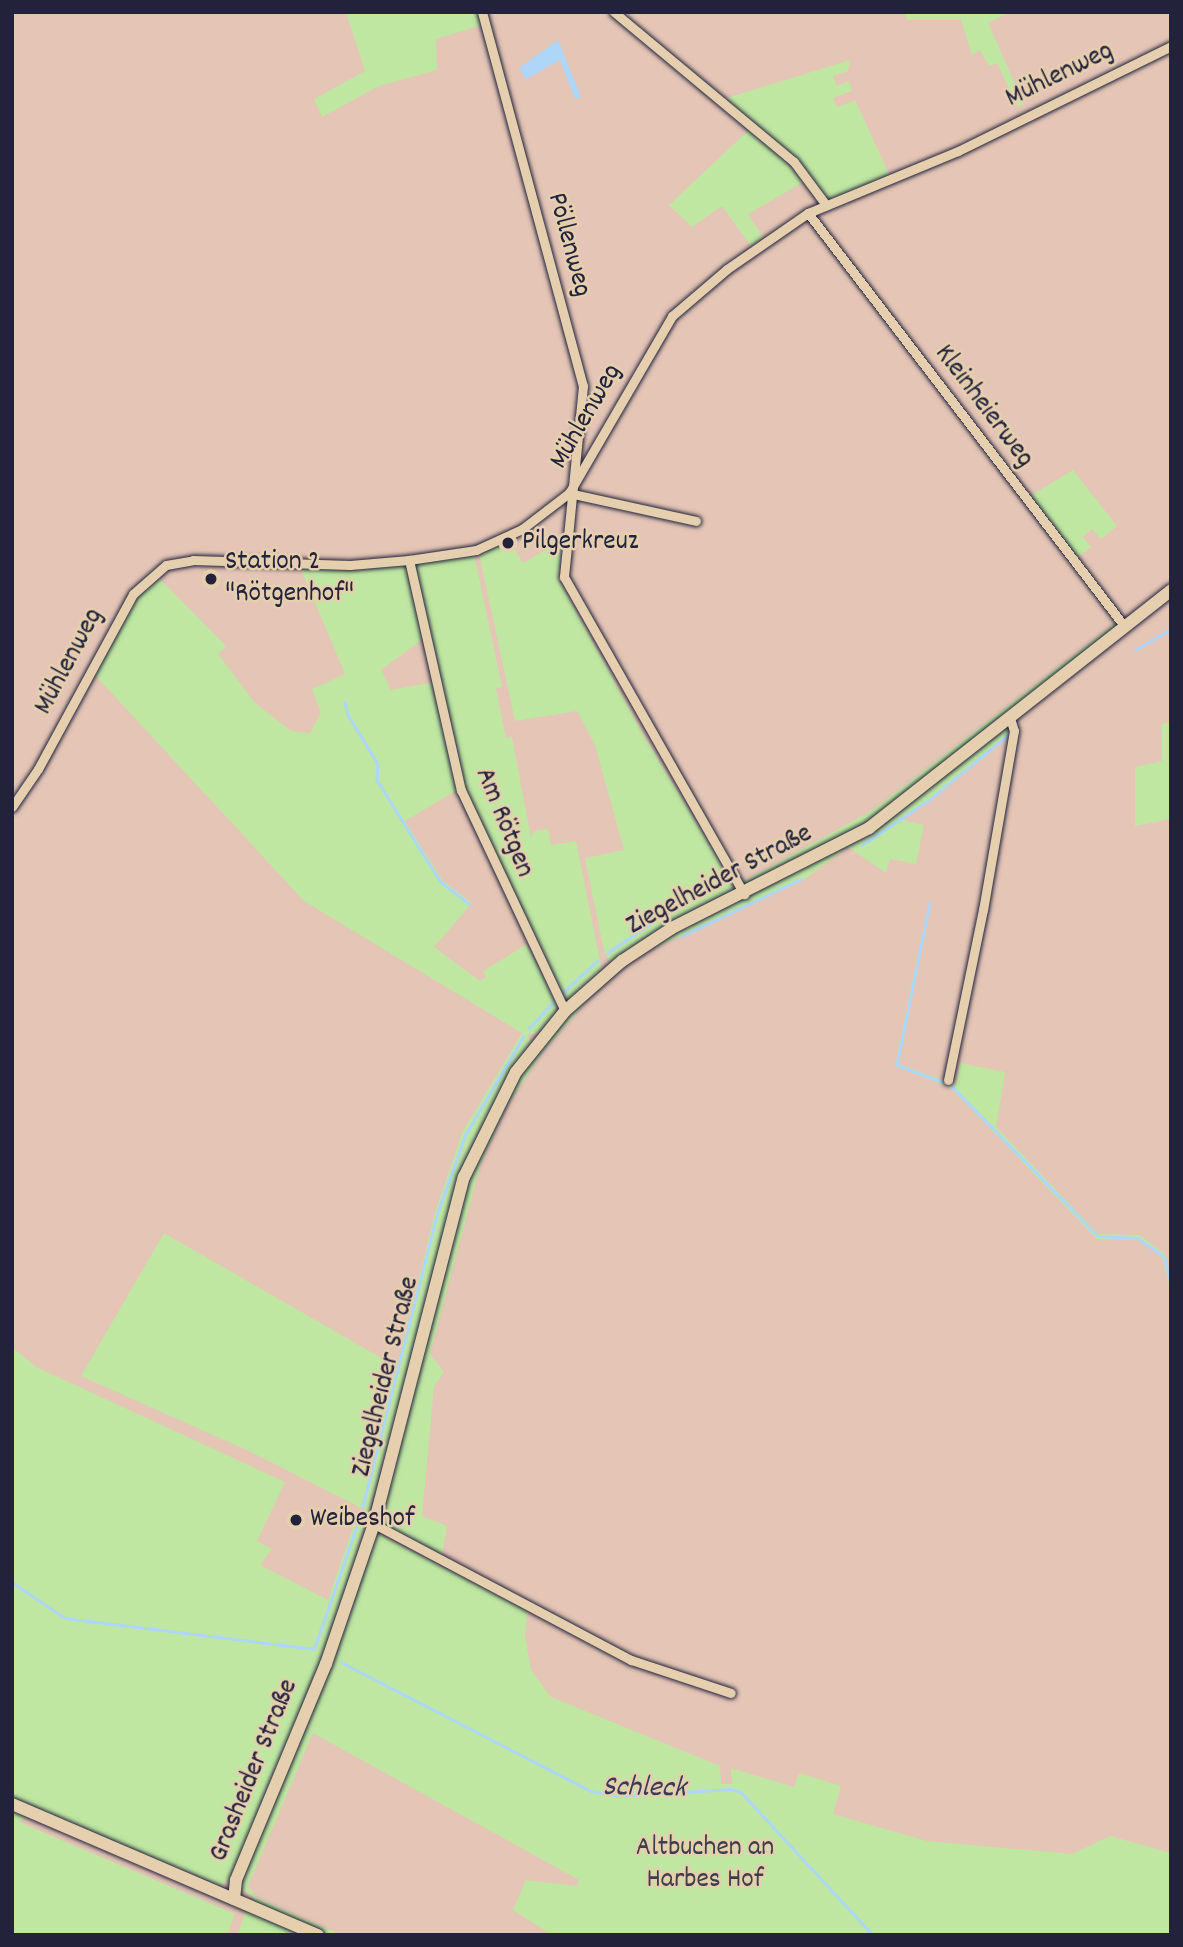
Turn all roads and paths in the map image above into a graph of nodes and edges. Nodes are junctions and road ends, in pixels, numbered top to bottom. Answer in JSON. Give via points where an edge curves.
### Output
{"nodes":[{"id":1,"x":482,"y":12,"type":"edge"},
{"id":2,"x":614,"y":12,"type":"edge"},
{"id":3,"x":1171,"y":46,"type":"edge"},
{"id":4,"x":826,"y":205,"type":"junction"},
{"id":5,"x":808,"y":213,"type":"junction"},
{"id":6,"x":569,"y":492,"type":"junction"},
{"id":7,"x":696,"y":521,"type":"dead end"},
{"id":8,"x":409,"y":560,"type":"junction"},
{"id":9,"x":1171,"y":590,"type":"edge"},
{"id":10,"x":1125,"y":626,"type":"junction"},
{"id":11,"x":1010,"y":718,"type":"junction"},
{"id":12,"x":12,"y":807,"type":"edge"},
{"id":13,"x":744,"y":894,"type":"junction"},
{"id":14,"x":565,"y":1011,"type":"junction"},
{"id":15,"x":948,"y":1080,"type":"dead end"},
{"id":16,"x":374,"y":1524,"type":"junction"},
{"id":17,"x":327,"y":1661,"type":"joint"},
{"id":18,"x":731,"y":1693,"type":"dead end"},
{"id":19,"x":12,"y":1804,"type":"edge"},
{"id":20,"x":234,"y":1899,"type":"junction"},
{"id":21,"x":318,"y":1935,"type":"edge"}],
"edges":[{"from":1,"to":6,"type":"street","name":"Pöllenweg","via":[[583,386]]},
{"from":2,"to":4,"type":"street","via":[[794,162]]},
{"from":3,"to":4,"type":"street","name":"Mühlenweg","via":[[958,151]]},
{"from":4,"to":5,"type":"street","name":"Mühlenweg"},
{"from":5,"to":6,"type":"street","name":"Mühlenweg","via":[[727,269],[672,316]]},
{"from":5,"to":10,"type":"street","name":"Kleinheierweg"},
{"from":6,"to":7,"type":"street"},
{"from":6,"to":8,"type":"street","name":"Mühlenweg","via":[[522,529],[476,550]]},
{"from":6,"to":13,"type":"street","name":"Pöllenweg","via":[[564,577]]},
{"from":8,"to":12,"type":"street","name":"Mühlenweg","via":[[350,565],[193,560],[166,565],[133,594],[38,769]]},
{"from":8,"to":14,"type":"street","name":"Am Rötgen","via":[[461,790]]},
{"from":9,"to":10,"type":"street","name":"Ziegelheider Straße"},
{"from":10,"to":11,"type":"street","name":"Ziegelheider Straße"},
{"from":11,"to":13,"type":"street","name":"Ziegelheider Straße","via":[[869,828]]},
{"from":11,"to":15,"type":"street","via":[[1014,731],[984,910]]},
{"from":13,"to":14,"type":"street","name":"Ziegelheider Straße","via":[[641,947]]},
{"from":14,"to":16,"type":"street","name":"Ziegelheider Straße","via":[[516,1072],[471,1157]]},
{"from":16,"to":17,"type":"street","name":"Ziegelheider Straße"},
{"from":16,"to":18,"type":"street","via":[[631,1660]]},
{"from":17,"to":20,"type":"street","name":"Grasheider Straße","via":[[236,1880]]},
{"from":19,"to":20,"type":"street","name":"Grasheider Straße"},
{"from":20,"to":21,"type":"street","name":"Grasheider Straße"}]}
